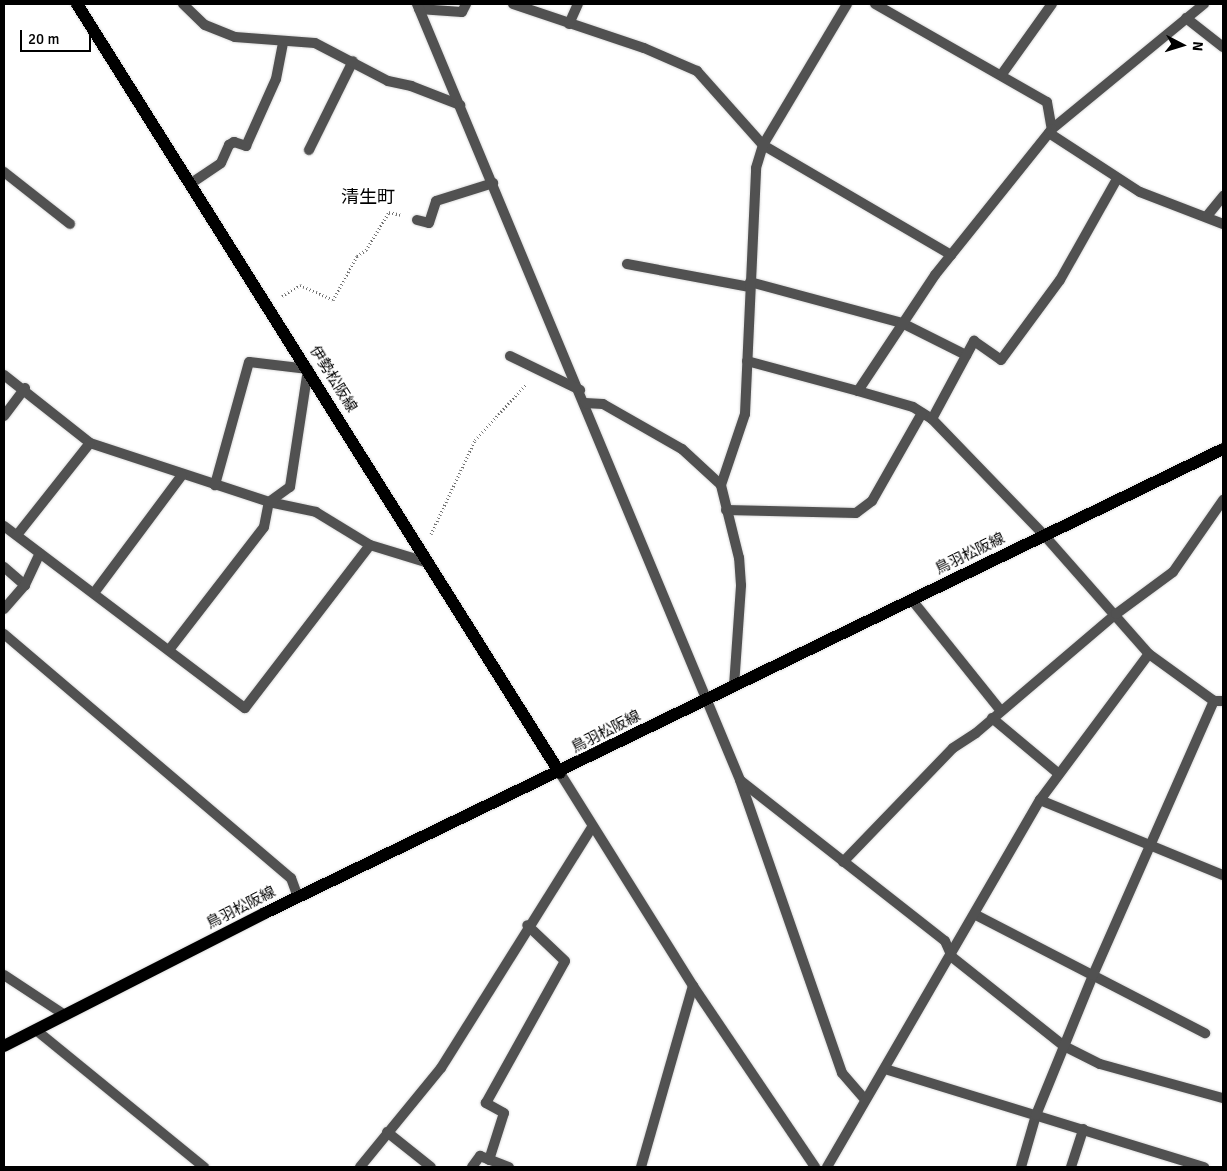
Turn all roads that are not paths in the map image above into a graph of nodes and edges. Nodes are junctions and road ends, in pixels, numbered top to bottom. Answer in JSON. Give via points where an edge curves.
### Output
{"nodes":[{"id":1,"x":77,"y":4,"type":"edge"},
{"id":2,"x":183,"y":4,"type":"edge"},
{"id":3,"x":466,"y":4,"type":"edge"},
{"id":4,"x":513,"y":4,"type":"edge"},
{"id":5,"x":578,"y":4,"type":"edge"},
{"id":6,"x":847,"y":4,"type":"edge"},
{"id":7,"x":875,"y":4,"type":"edge"},
{"id":8,"x":1052,"y":4,"type":"edge"},
{"id":9,"x":1202,"y":4,"type":"edge"},
{"id":10,"x":418,"y":6,"type":"edge"},
{"id":11,"x":1186,"y":18,"type":"junction"},
{"id":12,"x":569,"y":24,"type":"junction"},
{"id":13,"x":283,"y":42,"type":"junction"},
{"id":14,"x":1223,"y":46,"type":"edge"},
{"id":15,"x":353,"y":61,"type":"junction"},
{"id":16,"x":1002,"y":74,"type":"junction"},
{"id":17,"x":460,"y":105,"type":"junction"},
{"id":18,"x":1050,"y":131,"type":"junction"},
{"id":19,"x":763,"y":144,"type":"junction"},
{"id":20,"x":309,"y":150,"type":"dead end"},
{"id":21,"x":4,"y":172,"type":"edge"},
{"id":22,"x":1117,"y":179,"type":"junction"},
{"id":23,"x":493,"y":183,"type":"junction"},
{"id":24,"x":190,"y":184,"type":"junction"},
{"id":25,"x":1223,"y":196,"type":"edge"},
{"id":26,"x":1207,"y":216,"type":"junction"},
{"id":27,"x":417,"y":220,"type":"road end"},
{"id":28,"x":70,"y":224,"type":"dead end"},
{"id":29,"x":1223,"y":224,"type":"edge"},
{"id":30,"x":951,"y":255,"type":"junction"},
{"id":31,"x":627,"y":264,"type":"dead end"},
{"id":32,"x":750,"y":284,"type":"junction"},
{"id":33,"x":902,"y":323,"type":"junction"},
{"id":34,"x":966,"y":355,"type":"junction"},
{"id":35,"x":510,"y":356,"type":"dead end"},
{"id":36,"x":747,"y":361,"type":"junction"},
{"id":37,"x":308,"y":369,"type":"junction"},
{"id":38,"x":4,"y":375,"type":"edge"},
{"id":39,"x":25,"y":388,"type":"junction"},
{"id":40,"x":580,"y":390,"type":"junction"},
{"id":41,"x":858,"y":391,"type":"junction"},
{"id":42,"x":585,"y":402,"type":"junction"},
{"id":43,"x":922,"y":413,"type":"junction"},
{"id":44,"x":4,"y":416,"type":"edge"},
{"id":45,"x":932,"y":419,"type":"junction"},
{"id":46,"x":90,"y":443,"type":"junction"},
{"id":47,"x":1223,"y":450,"type":"edge"},
{"id":48,"x":182,"y":475,"type":"junction"},
{"id":49,"x":215,"y":485,"type":"junction"},
{"id":50,"x":721,"y":485,"type":"junction"},
{"id":51,"x":1223,"y":500,"type":"edge"},
{"id":52,"x":269,"y":502,"type":"junction"},
{"id":53,"x":726,"y":510,"type":"junction"},
{"id":54,"x":4,"y":526,"type":"edge"},
{"id":55,"x":17,"y":535,"type":"junction"},
{"id":56,"x":1044,"y":535,"type":"junction"},
{"id":57,"x":370,"y":545,"type":"junction"},
{"id":58,"x":40,"y":552,"type":"junction"},
{"id":59,"x":426,"y":558,"type":"junction"},
{"id":60,"x":4,"y":567,"type":"edge"},
{"id":61,"x":25,"y":585,"type":"junction"},
{"id":62,"x":94,"y":593,"type":"junction"},
{"id":63,"x":912,"y":600,"type":"junction"},
{"id":64,"x":4,"y":609,"type":"edge"},
{"id":65,"x":1116,"y":614,"type":"junction"},
{"id":66,"x":4,"y":634,"type":"edge"},
{"id":67,"x":169,"y":650,"type":"junction"},
{"id":68,"x":1149,"y":654,"type":"junction"},
{"id":69,"x":734,"y":686,"type":"junction"},
{"id":70,"x":706,"y":700,"type":"junction"},
{"id":71,"x":1219,"y":701,"type":"edge"},
{"id":72,"x":996,"y":714,"type":"junction"},
{"id":73,"x":560,"y":773,"type":"junction"},
{"id":74,"x":1059,"y":774,"type":"junction"},
{"id":75,"x":740,"y":780,"type":"junction"},
{"id":76,"x":1040,"y":800,"type":"junction"},
{"id":77,"x":592,"y":827,"type":"junction"},
{"id":78,"x":1149,"y":844,"type":"junction"},
{"id":79,"x":843,"y":862,"type":"junction"},
{"id":80,"x":1223,"y":875,"type":"edge"},
{"id":81,"x":298,"y":897,"type":"junction"},
{"id":82,"x":976,"y":915,"type":"junction"},
{"id":83,"x":527,"y":925,"type":"junction"},
{"id":84,"x":952,"y":957,"type":"junction"},
{"id":85,"x":4,"y":975,"type":"edge"},
{"id":86,"x":1093,"y":975,"type":"junction"},
{"id":87,"x":693,"y":986,"type":"junction"},
{"id":88,"x":65,"y":1015,"type":"junction"},
{"id":89,"x":36,"y":1030,"type":"junction"},
{"id":90,"x":1204,"y":1033,"type":"dead end"},
{"id":91,"x":4,"y":1046,"type":"edge"},
{"id":92,"x":1064,"y":1046,"type":"junction"},
{"id":93,"x":885,"y":1069,"type":"junction"},
{"id":94,"x":1223,"y":1098,"type":"edge"},
{"id":95,"x":865,"y":1099,"type":"junction"},
{"id":96,"x":1036,"y":1115,"type":"junction"},
{"id":97,"x":1083,"y":1130,"type":"junction"},
{"id":98,"x":387,"y":1132,"type":"junction"},
{"id":99,"x":489,"y":1160,"type":"junction"},
{"id":100,"x":1177,"y":1163,"type":"edge"},
{"id":101,"x":204,"y":1167,"type":"edge"},
{"id":102,"x":360,"y":1167,"type":"edge"},
{"id":103,"x":431,"y":1167,"type":"edge"},
{"id":104,"x":472,"y":1167,"type":"edge"},
{"id":105,"x":509,"y":1167,"type":"edge"},
{"id":106,"x":641,"y":1167,"type":"edge"},
{"id":107,"x":814,"y":1167,"type":"edge"},
{"id":108,"x":827,"y":1167,"type":"edge"},
{"id":109,"x":1021,"y":1167,"type":"edge"},
{"id":110,"x":1072,"y":1167,"type":"edge"},
{"id":111,"x":1204,"y":1167,"type":"edge"}],
"edges":[{"from":1,"to":24,"type":"main road","name":"伊勢松阪線"},
{"from":2,"to":13,"type":"street","via":[[205,25],[235,37]]},
{"from":3,"to":10,"type":"street","via":[[462,12]]},
{"from":4,"to":12,"type":"street"},
{"from":5,"to":12,"type":"street"},
{"from":6,"to":19,"type":"street"},
{"from":7,"to":16,"type":"street"},
{"from":8,"to":16,"type":"street"},
{"from":9,"to":11,"type":"street"},
{"from":10,"to":17,"type":"street"},
{"from":11,"to":14,"type":"street"},
{"from":11,"to":18,"type":"street"},
{"from":12,"to":19,"type":"street","via":[[644,48],[697,71]]},
{"from":13,"to":15,"type":"street","via":[[315,44]]},
{"from":13,"to":24,"type":"street","via":[[276,79],[246,146],[234,142],[221,162]]},
{"from":15,"to":17,"type":"street","via":[[388,81],[411,86]]},
{"from":15,"to":20,"type":"street"},
{"from":16,"to":18,"type":"street","via":[[1047,102]]},
{"from":17,"to":23,"type":"street"},
{"from":18,"to":22,"type":"street"},
{"from":18,"to":30,"type":"street"},
{"from":19,"to":30,"type":"street"},
{"from":19,"to":32,"type":"street","via":[[756,168]]},
{"from":21,"to":28,"type":"street"},
{"from":22,"to":26,"type":"street","via":[[1140,192]]},
{"from":22,"to":34,"type":"street","via":[[1060,280],[1001,360],[974,341]]},
{"from":23,"to":27,"type":"street","via":[[436,201],[428,223]]},
{"from":23,"to":40,"type":"street"},
{"from":24,"to":37,"type":"main road","name":"伊勢松阪線"},
{"from":25,"to":26,"type":"street"},
{"from":26,"to":29,"type":"street"},
{"from":30,"to":33,"type":"street"},
{"from":31,"to":32,"type":"street"},
{"from":32,"to":33,"type":"street"},
{"from":32,"to":36,"type":"street"},
{"from":33,"to":34,"type":"street"},
{"from":33,"to":41,"type":"street"},
{"from":34,"to":45,"type":"street"},
{"from":35,"to":40,"type":"street","via":[[542,368]]},
{"from":36,"to":41,"type":"street"},
{"from":36,"to":50,"type":"street","via":[[745,414]]},
{"from":37,"to":49,"type":"street","via":[[249,362]]},
{"from":37,"to":52,"type":"street","via":[[290,487]]},
{"from":37,"to":59,"type":"main road","name":"伊勢松阪線"},
{"from":38,"to":39,"type":"street"},
{"from":39,"to":44,"type":"street"},
{"from":39,"to":46,"type":"street"},
{"from":40,"to":42,"type":"street"},
{"from":41,"to":43,"type":"street"},
{"from":42,"to":50,"type":"street","via":[[603,404],[682,449]]},
{"from":42,"to":70,"type":"street"},
{"from":43,"to":45,"type":"street"},
{"from":43,"to":53,"type":"street","via":[[872,501],[856,513]]},
{"from":45,"to":56,"type":"street"},
{"from":46,"to":48,"type":"street"},
{"from":46,"to":55,"type":"street"},
{"from":47,"to":56,"type":"main road","name":"鳥羽松阪線"},
{"from":48,"to":49,"type":"street"},
{"from":48,"to":62,"type":"street"},
{"from":49,"to":52,"type":"street"},
{"from":50,"to":53,"type":"street"},
{"from":51,"to":65,"type":"street","via":[[1173,572]]},
{"from":52,"to":57,"type":"street","via":[[316,512]]},
{"from":52,"to":67,"type":"street","via":[[264,527]]},
{"from":53,"to":69,"type":"street","via":[[739,558],[741,585]]},
{"from":54,"to":55,"type":"street"},
{"from":55,"to":58,"type":"street"},
{"from":56,"to":63,"type":"main road","name":"鳥羽松阪線"},
{"from":56,"to":65,"type":"street"},
{"from":57,"to":59,"type":"street"},
{"from":57,"to":67,"type":"street","via":[[245,708]]},
{"from":58,"to":61,"type":"street"},
{"from":58,"to":62,"type":"street"},
{"from":59,"to":73,"type":"main road","name":"伊勢松阪線"},
{"from":60,"to":61,"type":"street"},
{"from":61,"to":64,"type":"street"},
{"from":62,"to":67,"type":"street"},
{"from":63,"to":69,"type":"main road","name":"鳥羽松阪線"},
{"from":63,"to":72,"type":"street"},
{"from":65,"to":68,"type":"street"},
{"from":65,"to":72,"type":"street"},
{"from":66,"to":81,"type":"street","via":[[291,878]]},
{"from":68,"to":71,"type":"street"},
{"from":68,"to":74,"type":"street"},
{"from":69,"to":70,"type":"main road","name":"鳥羽松阪線"},
{"from":70,"to":73,"type":"main road","name":"鳥羽松阪線"},
{"from":70,"to":75,"type":"street"},
{"from":71,"to":78,"type":"street"},
{"from":72,"to":74,"type":"street"},
{"from":72,"to":79,"type":"street","via":[[953,748]]},
{"from":73,"to":77,"type":"street"},
{"from":73,"to":81,"type":"main road","name":"鳥羽松阪線"},
{"from":74,"to":76,"type":"street"},
{"from":75,"to":79,"type":"street"},
{"from":75,"to":95,"type":"street","via":[[842,1074]]},
{"from":76,"to":78,"type":"street"},
{"from":76,"to":82,"type":"street"},
{"from":77,"to":83,"type":"street"},
{"from":77,"to":87,"type":"street"},
{"from":78,"to":80,"type":"street"},
{"from":78,"to":86,"type":"street"},
{"from":79,"to":84,"type":"street","via":[[945,941]]},
{"from":81,"to":88,"type":"main road","name":"鳥羽松阪線"},
{"from":82,"to":84,"type":"street"},
{"from":82,"to":86,"type":"street"},
{"from":83,"to":98,"type":"street","via":[[440,1068]]},
{"from":83,"to":99,"type":"street","via":[[565,961],[486,1103],[504,1113]]},
{"from":84,"to":92,"type":"street"},
{"from":84,"to":93,"type":"street"},
{"from":85,"to":88,"type":"street"},
{"from":86,"to":90,"type":"street"},
{"from":86,"to":92,"type":"street"},
{"from":87,"to":106,"type":"street"},
{"from":87,"to":107,"type":"street"},
{"from":88,"to":89,"type":"main road","name":"鳥羽松阪線"},
{"from":89,"to":91,"type":"main road","name":"鳥羽松阪線"},
{"from":89,"to":101,"type":"street"},
{"from":92,"to":94,"type":"street","via":[[1100,1064]]},
{"from":92,"to":96,"type":"street"},
{"from":93,"to":95,"type":"street"},
{"from":93,"to":96,"type":"street"},
{"from":95,"to":108,"type":"street"},
{"from":96,"to":97,"type":"street"},
{"from":96,"to":109,"type":"street"},
{"from":97,"to":100,"type":"street"},
{"from":97,"to":110,"type":"street"},
{"from":98,"to":102,"type":"street"},
{"from":98,"to":103,"type":"street"},
{"from":99,"to":104,"type":"street","via":[[480,1156]]},
{"from":99,"to":105,"type":"street"},
{"from":100,"to":111,"type":"street"}]}
